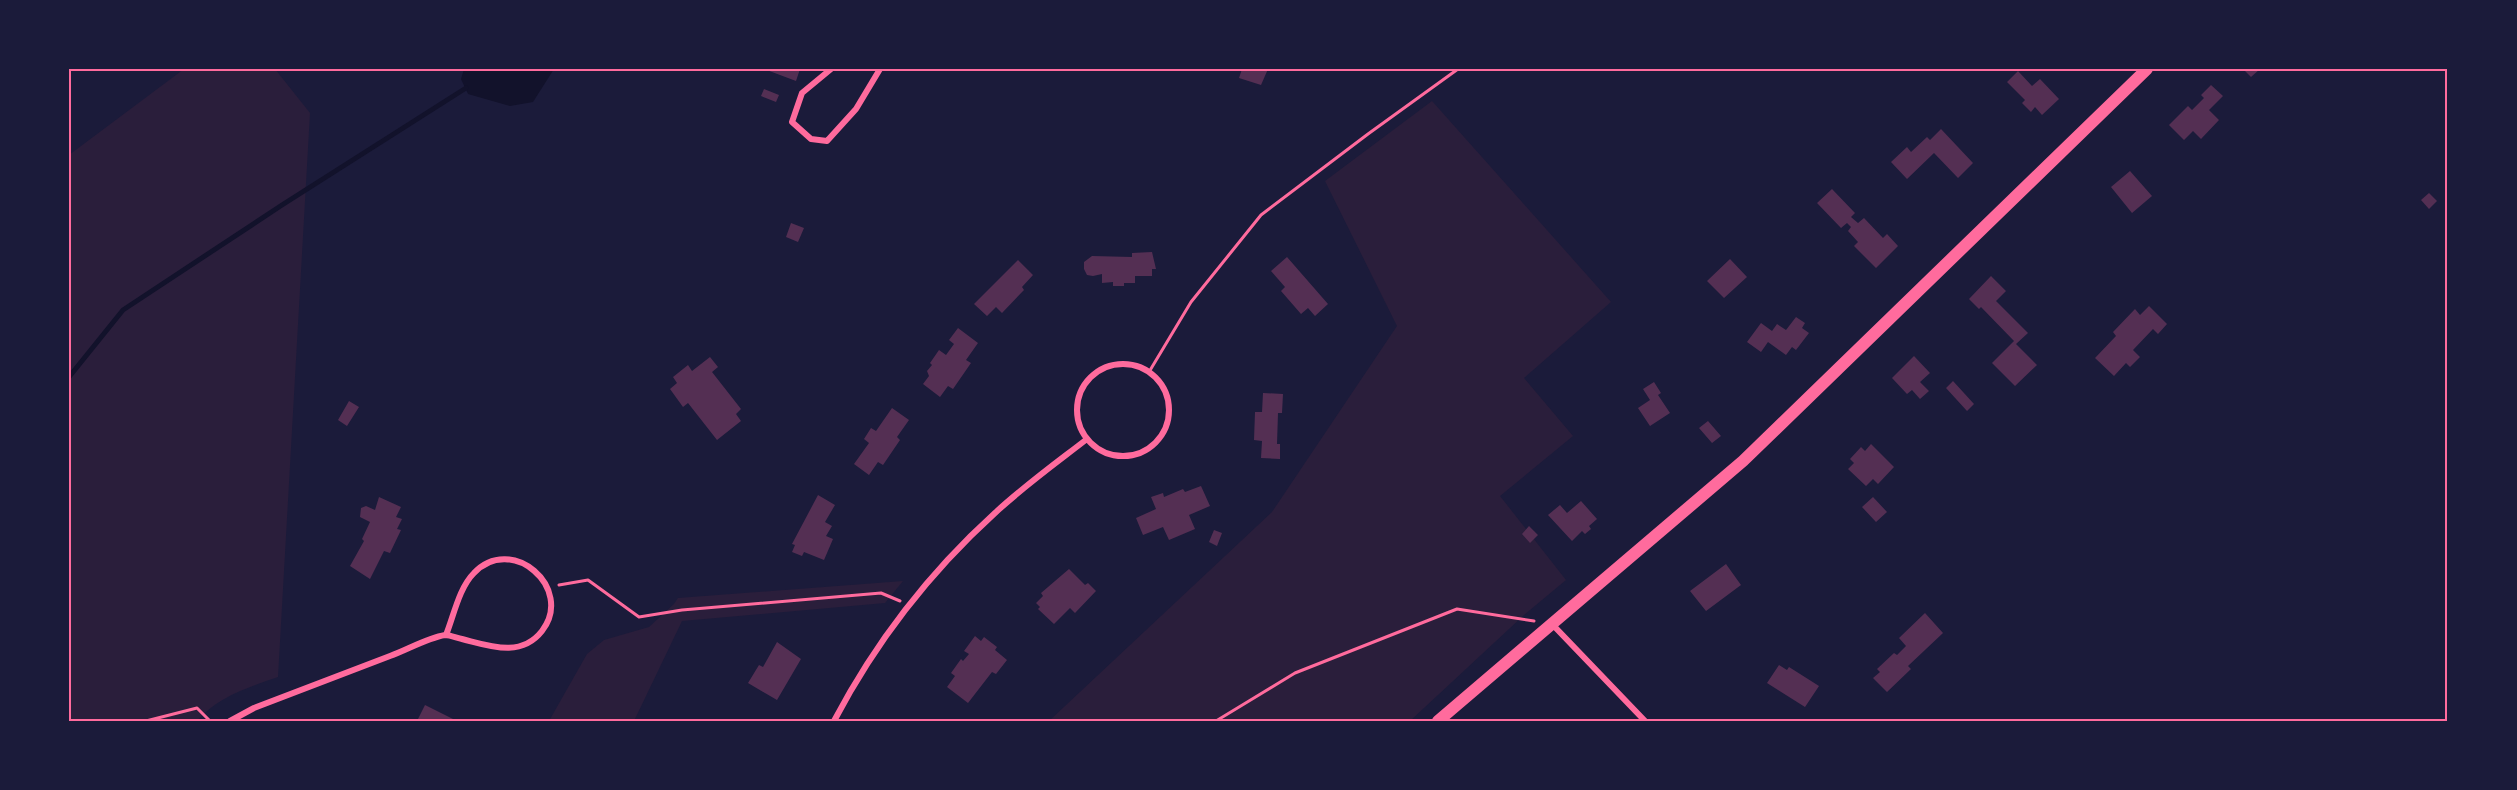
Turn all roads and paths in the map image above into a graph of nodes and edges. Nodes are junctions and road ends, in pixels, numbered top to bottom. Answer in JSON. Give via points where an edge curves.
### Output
{"nodes":[{"id":1,"x":831,"y":69,"type":"edge"},
{"id":2,"x":880,"y":69,"type":"edge"},
{"id":3,"x":1458,"y":69,"type":"edge"},
{"id":4,"x":2146,"y":69,"type":"edge"},
{"id":5,"x":1149,"y":372,"type":"junction"},
{"id":6,"x":1087,"y":439,"type":"junction"},
{"id":7,"x":548,"y":586,"type":"junction"},
{"id":8,"x":910,"y":605,"type":"junction"},
{"id":9,"x":1551,"y":623,"type":"junction"},
{"id":10,"x":446,"y":635,"type":"junction"},
{"id":11,"x":146,"y":721,"type":"edge"},
{"id":12,"x":210,"y":721,"type":"edge"},
{"id":13,"x":230,"y":721,"type":"edge"},
{"id":14,"x":834,"y":721,"type":"edge"},
{"id":15,"x":1215,"y":721,"type":"edge"},
{"id":16,"x":1438,"y":721,"type":"edge"},
{"id":17,"x":1645,"y":721,"type":"edge"}],
"edges":[{"from":1,"to":2,"type":"street","via":[[802,93],[792,122],[811,139],[827,141],[856,109]]},
{"from":3,"to":5,"type":"path","via":[[1262,215],[1191,303]]},
{"from":4,"to":9,"type":"main road","via":[[1743,461]]},
{"from":5,"to":6,"type":"street","via":[[1136,365],[1114,365],[1089,379],[1077,405],[1078,420]]},
{"from":5,"to":6,"type":"street","via":[[1161,382],[1169,405],[1166,428],[1157,441],[1145,451],[1122,456],[1107,453]]},
{"from":6,"to":8,"type":"street","via":[[987,520]]},
{"from":7,"to":8,"type":"path","via":[[588,580],[639,617],[881,593]]},
{"from":7,"to":10,"type":"street","via":[[551,599],[546,626],[526,645],[500,649]]},
{"from":7,"to":10,"type":"street","via":[[540,574],[514,560],[486,564],[466,584]]},
{"from":8,"to":14,"type":"street"},
{"from":9,"to":15,"type":"path","via":[[1457,609],[1295,673]]},
{"from":9,"to":16,"type":"main road"},
{"from":9,"to":17,"type":"street"},
{"from":10,"to":13,"type":"street","via":[[254,708]]},
{"from":11,"to":12,"type":"path","via":[[197,708]]}]}
